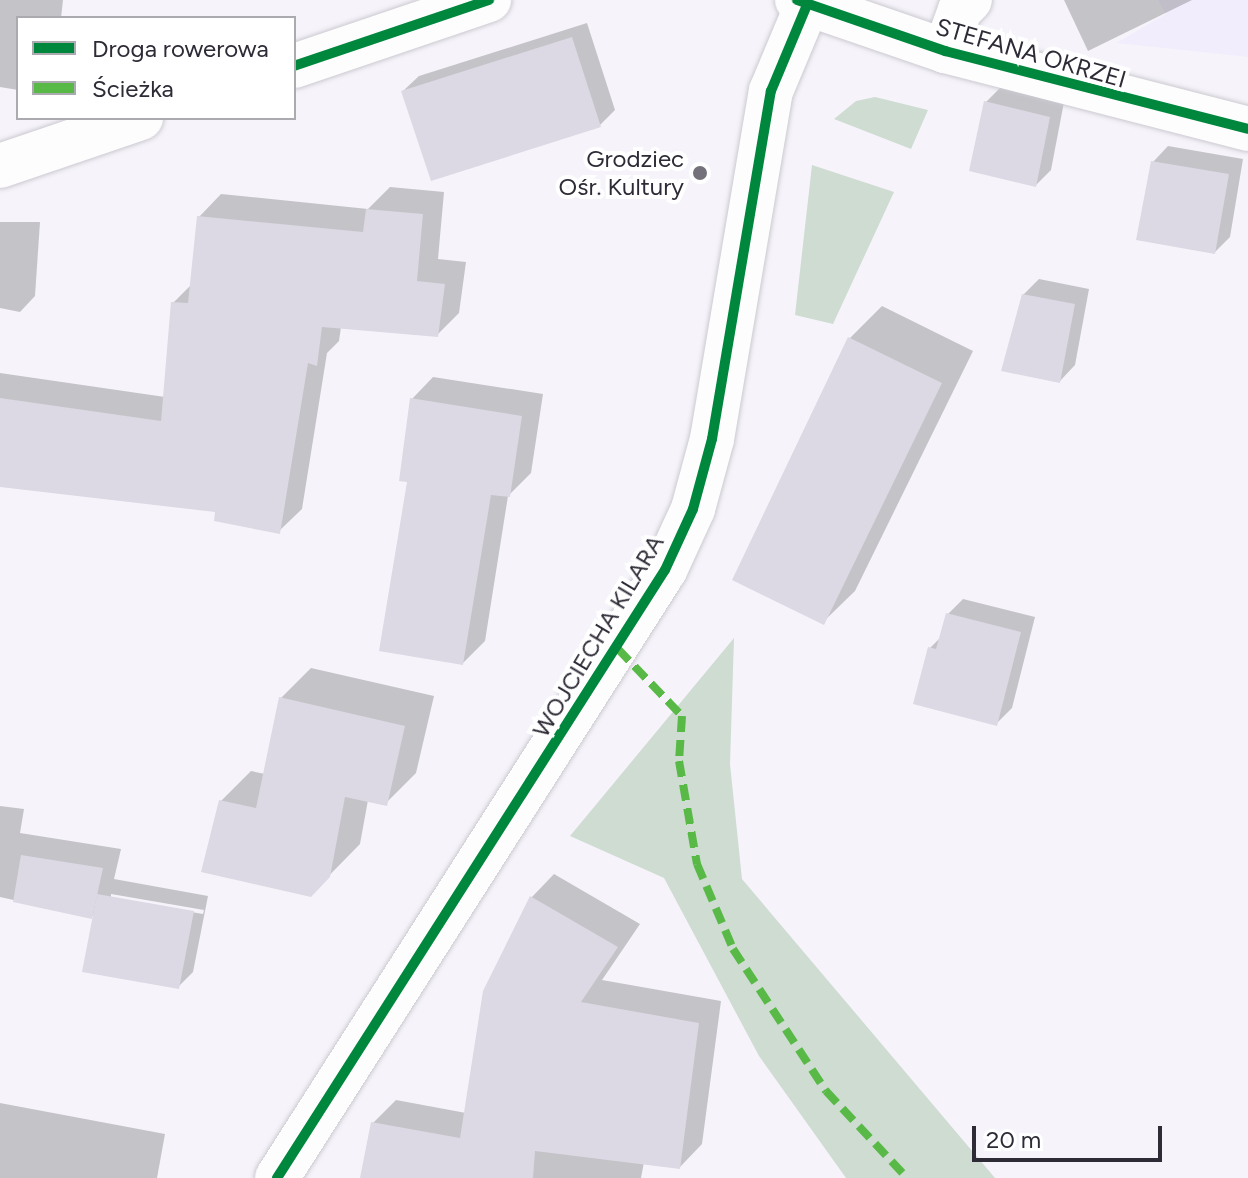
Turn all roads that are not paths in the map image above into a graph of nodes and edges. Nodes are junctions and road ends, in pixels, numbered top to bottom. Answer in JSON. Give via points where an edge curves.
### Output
{"nodes":[{"id":1,"x":489,"y":0,"type":"edge"},
{"id":2,"x":970,"y":0,"type":"edge"},
{"id":3,"x":802,"y":2,"type":"edge"},
{"id":4,"x":945,"y":51,"type":"junction"},
{"id":5,"x":296,"y":65,"type":"edge"},
{"id":6,"x":135,"y":120,"type":"edge"},
{"id":7,"x":1248,"y":129,"type":"edge"},
{"id":8,"x":0,"y":166,"type":"edge"},
{"id":9,"x":277,"y":1178,"type":"edge"}],
"edges":[{"from":1,"to":5,"type":"street"},
{"from":2,"to":4,"type":"street","via":[[960,10]]},
{"from":3,"to":4,"type":"street","name":"STEFANA OKRZEI"},
{"from":3,"to":9,"type":"street","name":"WOJCIECHA KILARA","via":[[771,91],[712,439],[693,509],[665,570]]},
{"from":4,"to":7,"type":"street","name":"STEFANA OKRZEI"},
{"from":6,"to":8,"type":"street"}]}
